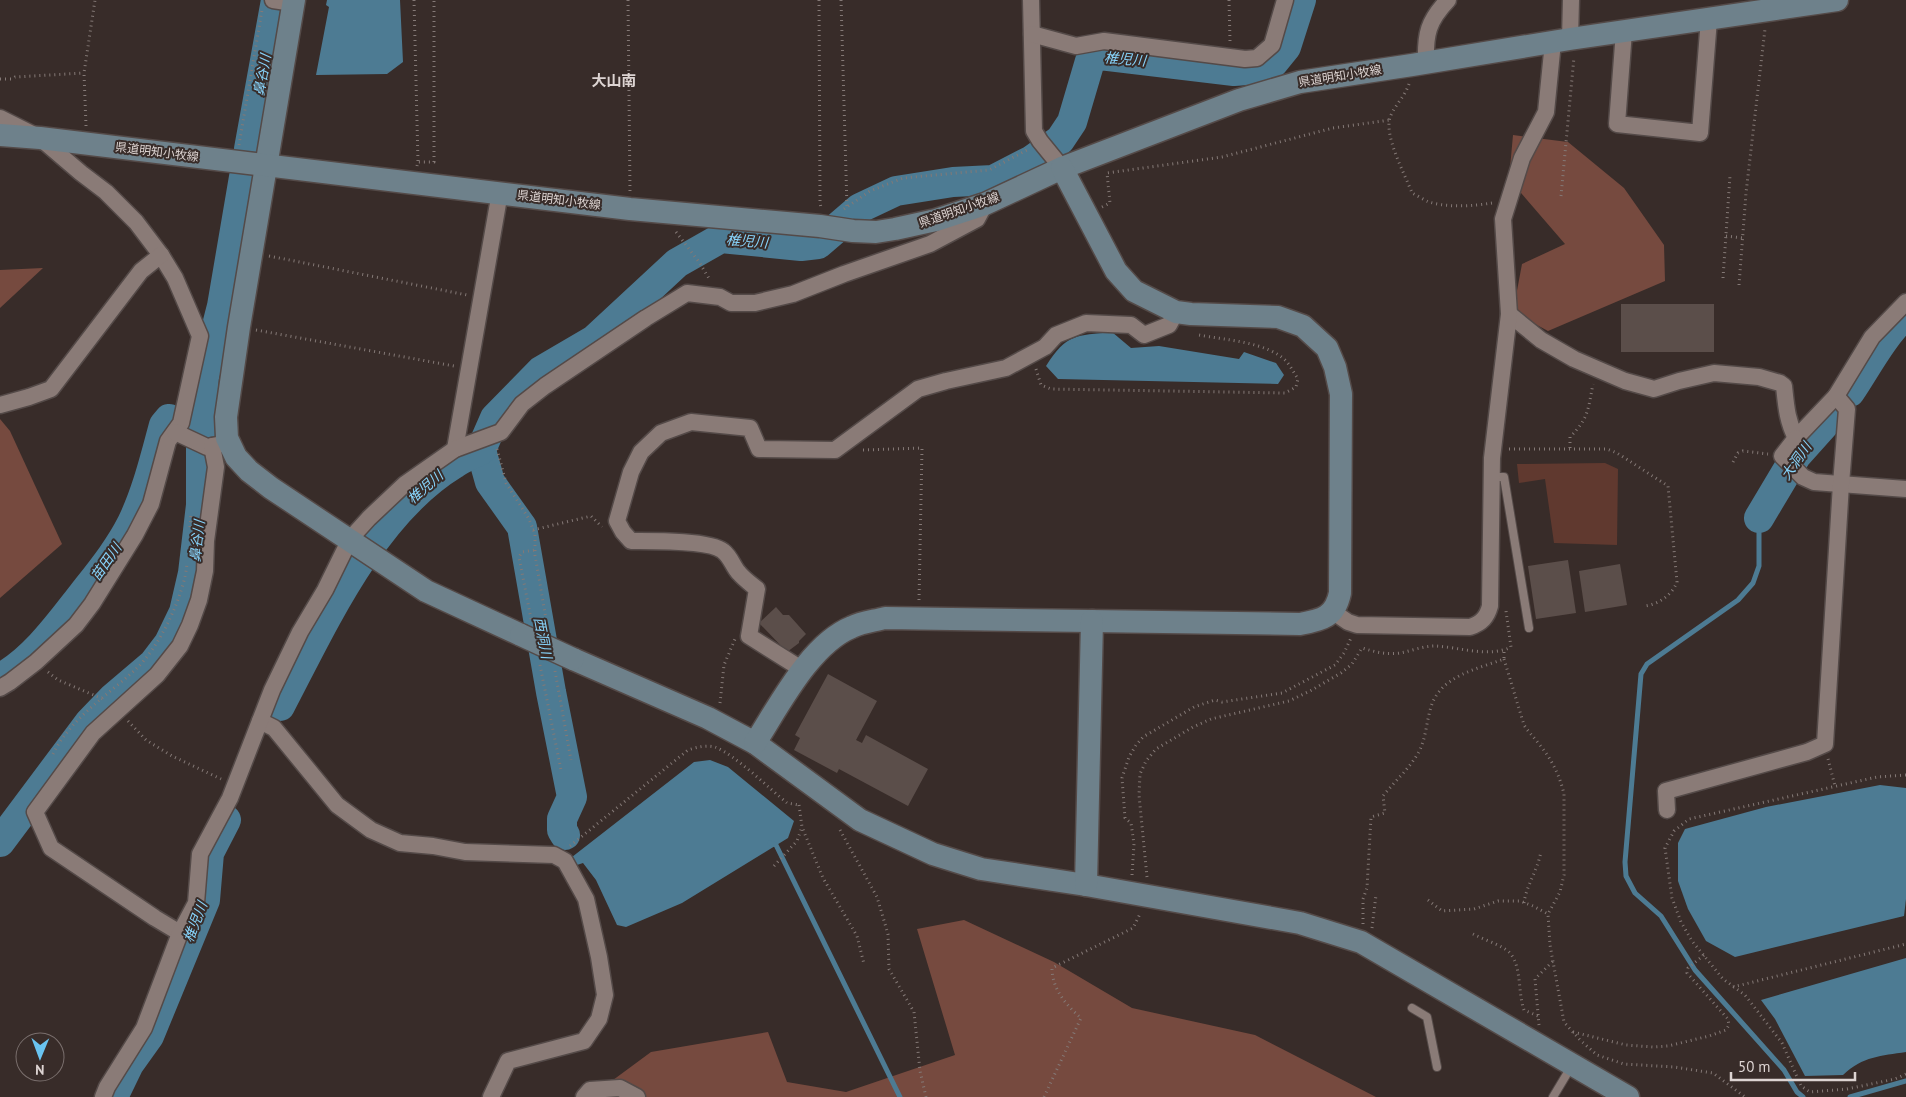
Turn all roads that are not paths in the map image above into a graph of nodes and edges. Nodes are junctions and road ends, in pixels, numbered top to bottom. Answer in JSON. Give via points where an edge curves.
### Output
{"nodes":[{"id":1,"x":1031,"y":0,"type":"edge"},
{"id":2,"x":1285,"y":0,"type":"edge"},
{"id":3,"x":1448,"y":0,"type":"edge"},
{"id":4,"x":1571,"y":0,"type":"edge"},
{"id":5,"x":1837,"y":0,"type":"edge"},
{"id":6,"x":282,"y":3,"type":"edge"},
{"id":7,"x":1709,"y":19,"type":"junction"},
{"id":8,"x":1624,"y":31,"type":"junction"},
{"id":9,"x":1032,"y":34,"type":"junction"},
{"id":10,"x":1566,"y":40,"type":"junction"},
{"id":11,"x":1419,"y":64,"type":"junction"},
{"id":12,"x":0,"y":118,"type":"edge"},
{"id":13,"x":0,"y":135,"type":"edge"},
{"id":14,"x":40,"y":138,"type":"junction"},
{"id":15,"x":266,"y":164,"type":"junction"},
{"id":16,"x":1059,"y":164,"type":"junction"},
{"id":17,"x":500,"y":192,"type":"junction"},
{"id":18,"x":985,"y":204,"type":"junction"},
{"id":19,"x":161,"y":255,"type":"junction"},
{"id":20,"x":1906,"y":302,"type":"edge"},
{"id":21,"x":1176,"y":312,"type":"junction"},
{"id":22,"x":1509,"y":314,"type":"junction"},
{"id":23,"x":1836,"y":396,"type":"junction"},
{"id":24,"x":0,"y":404,"type":"edge"},
{"id":25,"x":175,"y":432,"type":"junction"},
{"id":26,"x":1796,"y":438,"type":"junction"},
{"id":27,"x":216,"y":445,"type":"junction"},
{"id":28,"x":455,"y":449,"type":"junction"},
{"id":29,"x":1492,"y":477,"type":"junction"},
{"id":30,"x":1840,"y":484,"type":"junction"},
{"id":31,"x":1906,"y":489,"type":"edge"},
{"id":32,"x":354,"y":542,"type":"junction"},
{"id":33,"x":1332,"y":611,"type":"junction"},
{"id":34,"x":1092,"y":621,"type":"junction"},
{"id":35,"x":1529,"y":628,"type":"dead end"},
{"id":36,"x":803,"y":670,"type":"junction"},
{"id":37,"x":0,"y":688,"type":"edge"},
{"id":38,"x":260,"y":721,"type":"junction"},
{"id":39,"x":755,"y":743,"type":"junction"},
{"id":40,"x":1667,"y":810,"type":"dead end"},
{"id":41,"x":1086,"y":885,"type":"junction"},
{"id":42,"x":180,"y":933,"type":"junction"},
{"id":43,"x":1412,"y":1008,"type":"dead end"},
{"id":44,"x":1572,"y":1066,"type":"junction"},
{"id":45,"x":1438,"y":1067,"type":"dead end"},
{"id":46,"x":103,"y":1097,"type":"edge"},
{"id":47,"x":491,"y":1097,"type":"edge"},
{"id":48,"x":584,"y":1097,"type":"edge"},
{"id":49,"x":637,"y":1097,"type":"edge"},
{"id":50,"x":1553,"y":1097,"type":"edge"},
{"id":51,"x":1628,"y":1097,"type":"edge"}],
"edges":[{"from":1,"to":9,"type":"street"},
{"from":2,"to":9,"type":"street","via":[[1272,45],[1257,58],[1104,41],[1076,46]]},
{"from":3,"to":11,"type":"street","via":[[1429,24]]},
{"from":4,"to":10,"type":"street"},
{"from":5,"to":7,"type":"street","name":"県道明知小牧線"},
{"from":6,"to":15,"type":"street"},
{"from":7,"to":8,"type":"street","name":"県道明知小牧線"},
{"from":7,"to":8,"type":"street","via":[[1700,133],[1617,124]]},
{"from":8,"to":10,"type":"street","name":"県道明知小牧線"},
{"from":9,"to":16,"type":"street","via":[[1034,131]]},
{"from":10,"to":11,"type":"street","name":"県道明知小牧線"},
{"from":10,"to":22,"type":"street","via":[[1546,112],[1522,158],[1503,219]]},
{"from":11,"to":16,"type":"street","name":"県道明知小牧線","via":[[1291,84]]},
{"from":12,"to":14,"type":"street"},
{"from":13,"to":14,"type":"street","name":"県道明知小牧線"},
{"from":14,"to":15,"type":"street","name":"県道明知小牧線"},
{"from":14,"to":19,"type":"street","via":[[106,192],[136,222]]},
{"from":15,"to":17,"type":"street","name":"県道明知小牧線"},
{"from":15,"to":27,"type":"street","via":[[226,417]]},
{"from":16,"to":18,"type":"street","name":"県道明知小牧線"},
{"from":16,"to":21,"type":"street","via":[[1116,271],[1134,291]]},
{"from":17,"to":18,"type":"street","name":"県道明知小牧線","via":[[630,209],[824,219],[853,231],[876,232],[936,220]]},
{"from":17,"to":28,"type":"street"},
{"from":18,"to":28,"type":"street","via":[[978,219],[930,244],[794,294],[755,303],[730,303],[720,297],[687,293],[545,386],[522,404],[501,432]]},
{"from":19,"to":24,"type":"street","via":[[141,271],[52,388]]},
{"from":19,"to":25,"type":"street","via":[[175,278],[200,336],[181,424]]},
{"from":20,"to":23,"type":"street","via":[[1872,337]]},
{"from":21,"to":33,"type":"street","via":[[1278,317],[1303,326],[1327,348],[1341,394],[1340,593]]},
{"from":21,"to":36,"type":"street","via":[[1169,325],[1144,335],[1131,325],[1086,323],[1056,335],[1045,347],[1006,368],[918,389],[835,450],[760,449],[750,428],[691,422],[661,433],[641,452],[631,472],[617,521],[623,532],[631,541],[674,541],[722,550],[739,573],[757,589],[749,636]]},
{"from":22,"to":26,"type":"street","via":[[1541,340],[1574,359],[1625,381],[1654,389],[1714,373],[1759,377],[1780,383],[1784,386],[1786,412]]},
{"from":22,"to":29,"type":"street"},
{"from":23,"to":26,"type":"street"},
{"from":23,"to":30,"type":"street","via":[[1847,410]]},
{"from":25,"to":27,"type":"street","via":[[190,440]]},
{"from":25,"to":37,"type":"street","via":[[168,441],[150,504],[135,535],[87,612],[36,662]]},
{"from":26,"to":30,"type":"street","via":[[1788,462],[1803,477],[1814,482]]},
{"from":27,"to":32,"type":"street","via":[[236,456],[248,471],[271,488]]},
{"from":27,"to":42,"type":"street","via":[[200,600],[180,646],[157,675],[93,733],[35,812],[51,848]]},
{"from":28,"to":32,"type":"street","via":[[405,484]]},
{"from":29,"to":33,"type":"street","via":[[1490,606],[1484,620],[1470,627],[1356,625]]},
{"from":29,"to":35,"type":"lane","via":[[1504,477]]},
{"from":30,"to":31,"type":"street"},
{"from":30,"to":40,"type":"street","via":[[1825,744],[1807,752],[1666,791]]},
{"from":32,"to":38,"type":"street","via":[[300,632]]},
{"from":32,"to":39,"type":"street","bridge":true,"via":[[426,590],[521,635],[563,661],[718,724]]},
{"from":33,"to":34,"type":"street","via":[[1321,620],[1300,624]]},
{"from":34,"to":36,"type":"street","via":[[885,618],[852,626],[827,641]]},
{"from":34,"to":41,"type":"street"},
{"from":36,"to":39,"type":"street"},
{"from":38,"to":42,"type":"street","via":[[230,798],[200,854],[196,903]]},
{"from":38,"to":47,"type":"street","via":[[274,728],[337,804],[371,830],[400,844],[465,852],[554,855],[565,861],[586,899],[599,956],[605,995],[599,1019],[584,1040],[508,1061]]},
{"from":39,"to":41,"type":"street","via":[[860,820],[933,854],[981,869]]},
{"from":41,"to":44,"type":"street","via":[[1300,923],[1361,942]]},
{"from":42,"to":46,"type":"street","via":[[144,1028]]},
{"from":43,"to":45,"type":"lane","via":[[1427,1017]]},
{"from":44,"to":50,"type":"lane"},
{"from":44,"to":51,"type":"street"},
{"from":48,"to":49,"type":"street","via":[[590,1090],[620,1088]]}]}
